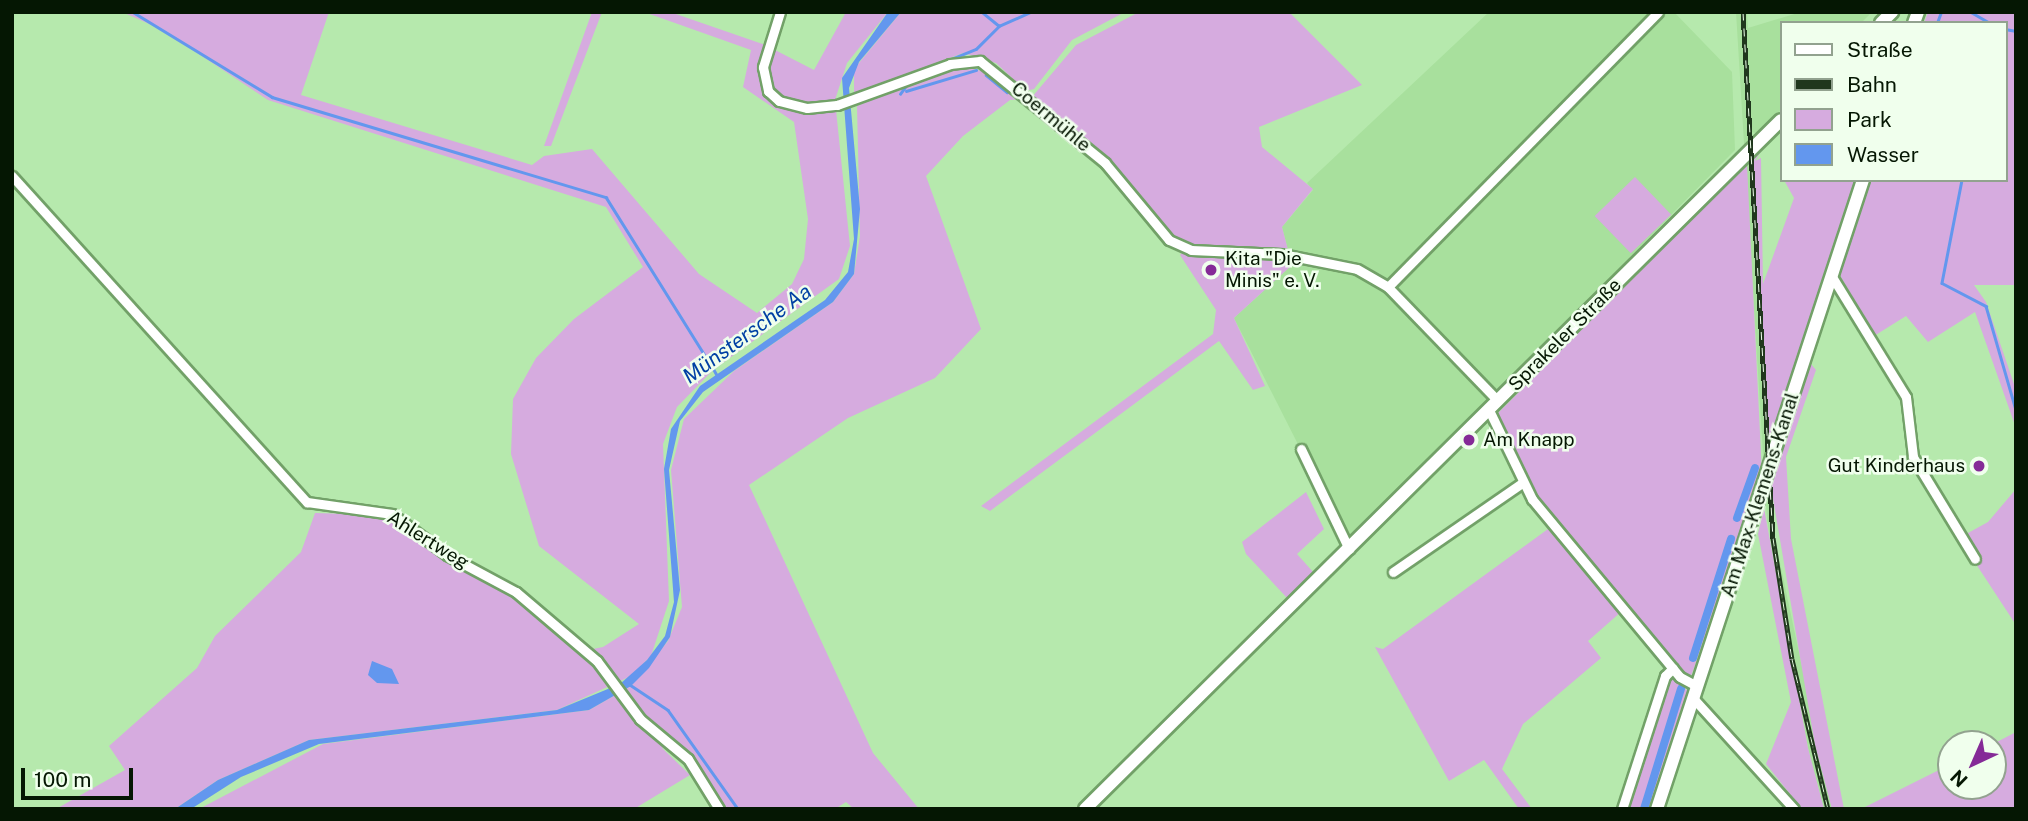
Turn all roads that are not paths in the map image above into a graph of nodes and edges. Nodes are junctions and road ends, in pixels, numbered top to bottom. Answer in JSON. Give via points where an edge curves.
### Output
{"nodes":[{"id":1,"x":780,"y":12,"type":"edge"},
{"id":2,"x":1658,"y":12,"type":"edge"},
{"id":3,"x":1780,"y":121,"type":"edge"},
{"id":4,"x":12,"y":176,"type":"edge"},
{"id":5,"x":1862,"y":182,"type":"edge"},
{"id":6,"x":1832,"y":275,"type":"junction"},
{"id":7,"x":1388,"y":286,"type":"junction"},
{"id":8,"x":1493,"y":405,"type":"junction"},
{"id":9,"x":1301,"y":449,"type":"dead end"},
{"id":10,"x":1522,"y":483,"type":"junction"},
{"id":11,"x":1349,"y":549,"type":"junction"},
{"id":12,"x":1975,"y":559,"type":"dead end"},
{"id":13,"x":1393,"y":572,"type":"dead end"},
{"id":14,"x":1673,"y":668,"type":"junction"},
{"id":15,"x":1695,"y":692,"type":"junction"},
{"id":16,"x":719,"y":809,"type":"edge"},
{"id":17,"x":1086,"y":809,"type":"edge"},
{"id":18,"x":1622,"y":809,"type":"edge"},
{"id":19,"x":1657,"y":809,"type":"edge"},
{"id":20,"x":1794,"y":809,"type":"edge"}],
"edges":[{"from":1,"to":7,"type":"street","name":"Coermühle","via":[[762,66],[768,92],[793,107],[837,106],[965,60],[995,69],[1105,163],[1179,245],[1282,254],[1357,269]]},
{"from":2,"to":7,"type":"street"},
{"from":3,"to":8,"type":"main road","name":"Sprakeler Straße"},
{"from":4,"to":16,"type":"street","name":"Ahlertweg","via":[[307,502],[398,518],[447,555],[516,592],[611,678],[625,701],[688,759]]},
{"from":5,"to":6,"type":"main road","name":"Am Max-Klemens-Kanal"},
{"from":6,"to":12,"type":"street","via":[[1906,397],[1913,457]]},
{"from":6,"to":15,"type":"main road","name":"Am Max-Klemens-Kanal"},
{"from":7,"to":8,"type":"street","name":"Coermühle"},
{"from":8,"to":10,"type":"street"},
{"from":8,"to":11,"type":"main road","name":"Sprakeler Straße"},
{"from":9,"to":11,"type":"street"},
{"from":10,"to":13,"type":"street"},
{"from":10,"to":14,"type":"street"},
{"from":11,"to":17,"type":"main road","name":"Sprakeler Straße"},
{"from":14,"to":15,"type":"street"},
{"from":14,"to":18,"type":"street","via":[[1665,676]]},
{"from":15,"to":19,"type":"main road","name":"Am Max-Klemens-Kanal"},
{"from":15,"to":20,"type":"street"}]}
